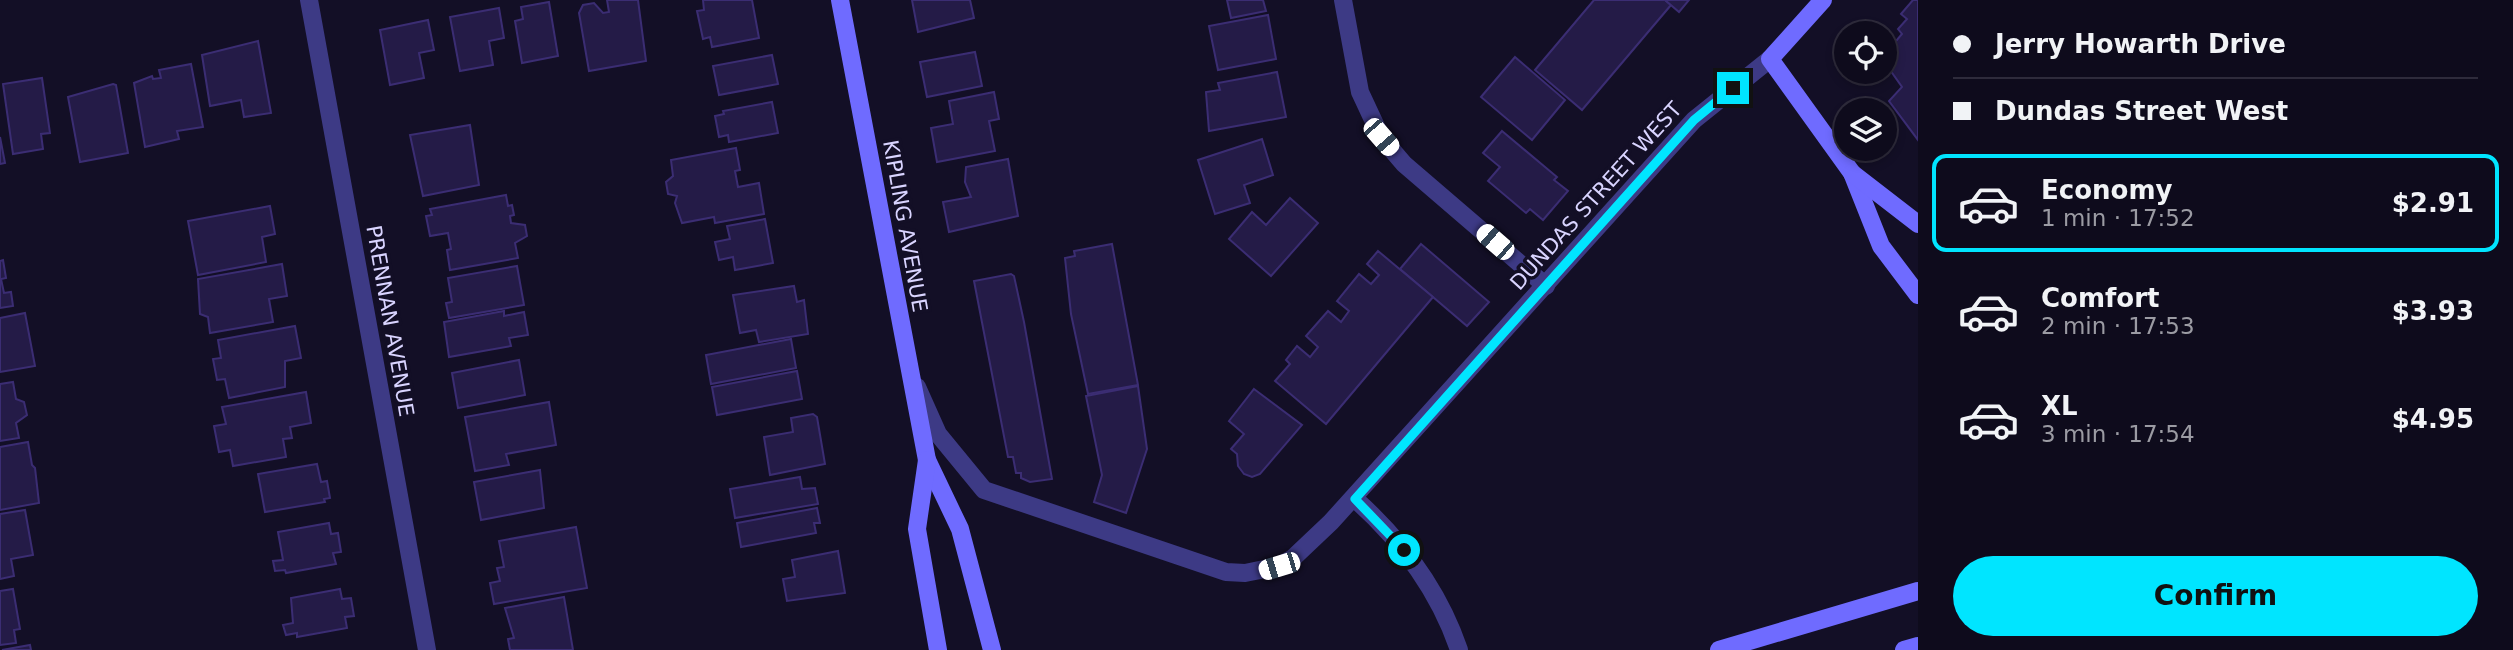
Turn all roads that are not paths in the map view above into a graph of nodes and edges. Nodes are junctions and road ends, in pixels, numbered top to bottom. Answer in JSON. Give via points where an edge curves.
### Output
{"nodes":[{"id":1,"x":309,"y":0,"type":"edge"},
{"id":2,"x":841,"y":0,"type":"edge"},
{"id":3,"x":1343,"y":0,"type":"edge"},
{"id":4,"x":1823,"y":0,"type":"edge"},
{"id":5,"x":1770,"y":58,"type":"junction"},
{"id":6,"x":1852,"y":173,"type":"junction"},
{"id":7,"x":1918,"y":224,"type":"edge"},
{"id":8,"x":1546,"y":286,"type":"junction"},
{"id":9,"x":1918,"y":295,"type":"edge"},
{"id":10,"x":907,"y":364,"type":"junction"},
{"id":11,"x":928,"y":460,"type":"junction"},
{"id":12,"x":1355,"y":499,"type":"junction"},
{"id":13,"x":1918,"y":592,"type":"edge"},
{"id":14,"x":1918,"y":646,"type":"edge"},
{"id":15,"x":427,"y":650,"type":"edge"},
{"id":16,"x":939,"y":650,"type":"edge"},
{"id":17,"x":992,"y":650,"type":"edge"},
{"id":18,"x":1460,"y":650,"type":"edge"},
{"id":19,"x":1719,"y":650,"type":"edge"},
{"id":20,"x":1904,"y":650,"type":"edge"}],
"edges":[{"from":1,"to":15,"type":"street","name":"PRENNAN AVENUE"},
{"from":2,"to":10,"type":"main road","name":"KIPLING AVENUE"},
{"from":3,"to":8,"type":"street","via":[[1360,92],[1381,137],[1405,164]]},
{"from":4,"to":5,"type":"main road","name":"DUNDAS STREET WEST"},
{"from":5,"to":6,"type":"main road"},
{"from":5,"to":8,"type":"street","name":"DUNDAS STREET WEST","via":[[1694,120]]},
{"from":6,"to":7,"type":"main road"},
{"from":6,"to":9,"type":"main road","via":[[1881,246]]},
{"from":8,"to":12,"type":"street","name":"DUNDAS STREET WEST"},
{"from":10,"to":11,"type":"main road","name":"KIPLING AVENUE"},
{"from":10,"to":12,"type":"street","name":"DUNDAS STREET WEST","via":[[938,434],[984,490],[1206,566],[1245,573],[1279,566]]},
{"from":11,"to":16,"type":"main road","name":"KIPLING AVENUE","via":[[917,529]]},
{"from":11,"to":17,"type":"main road","name":"KIPLING AVENUE","via":[[960,529]]},
{"from":12,"to":18,"type":"street","via":[[1387,529],[1423,576]]},
{"from":13,"to":19,"type":"main road"},
{"from":14,"to":20,"type":"main road"}]}
